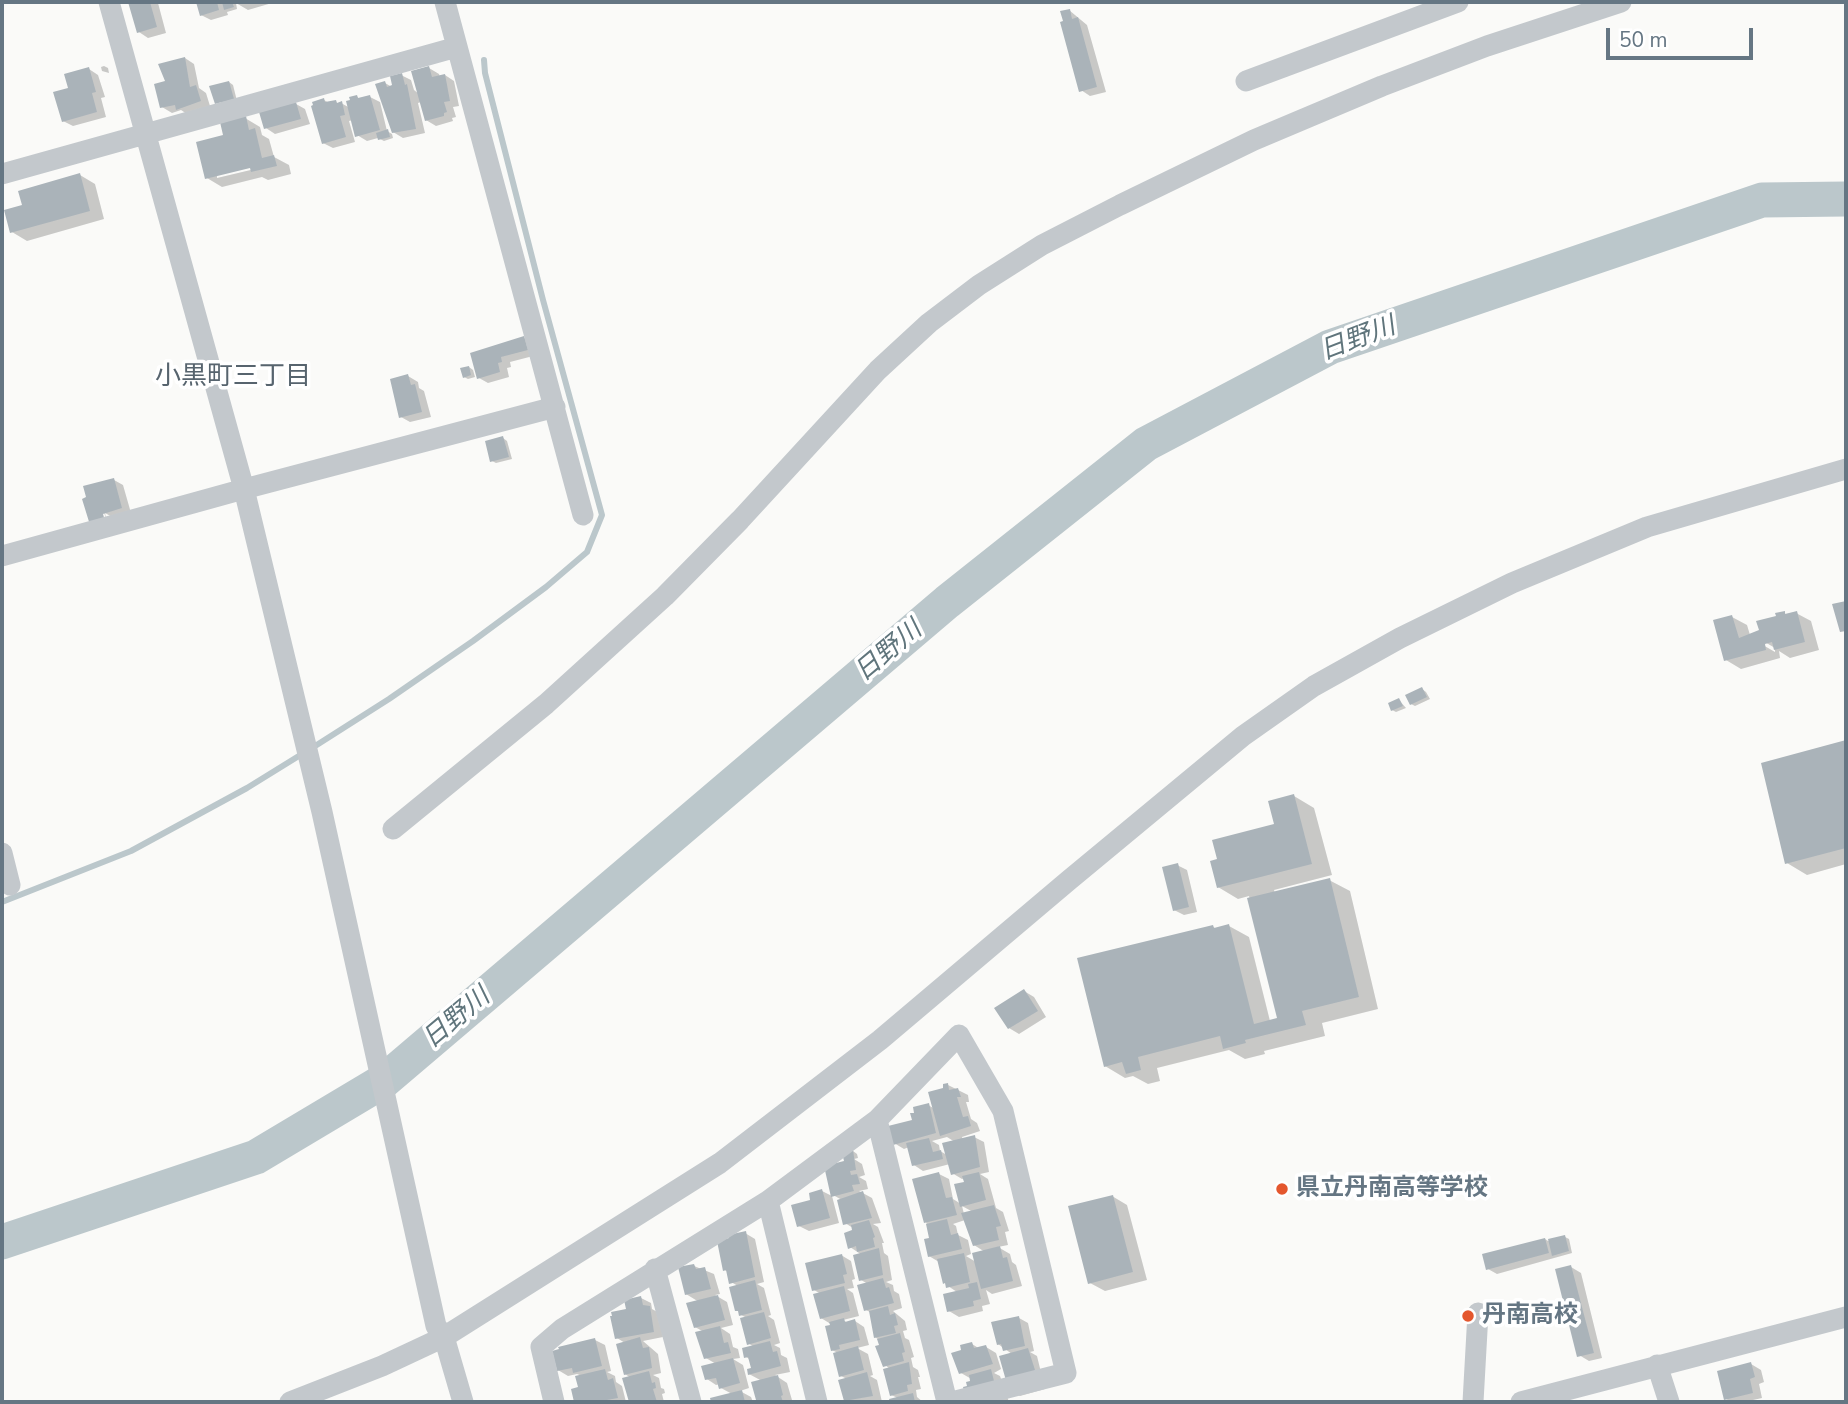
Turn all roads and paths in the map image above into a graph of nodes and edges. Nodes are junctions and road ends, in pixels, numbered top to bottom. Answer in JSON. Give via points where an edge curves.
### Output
{"nodes":[{"id":1,"x":109,"y":2,"type":"edge"},
{"id":2,"x":444,"y":2,"type":"edge"},
{"id":3,"x":1458,"y":2,"type":"edge"},
{"id":4,"x":1621,"y":2,"type":"edge"},
{"id":5,"x":457,"y":47,"type":"junction"},
{"id":6,"x":1246,"y":81,"type":"dead end"},
{"id":7,"x":146,"y":133,"type":"junction"},
{"id":8,"x":2,"y":174,"type":"edge"},
{"id":9,"x":555,"y":407,"type":"junction"},
{"id":10,"x":1846,"y":469,"type":"edge"},
{"id":11,"x":244,"y":489,"type":"junction"},
{"id":12,"x":583,"y":515,"type":"dead end"},
{"id":13,"x":2,"y":556,"type":"edge"},
{"id":14,"x":393,"y":829,"type":"dead end"},
{"id":15,"x":2,"y":853,"type":"edge"},
{"id":16,"x":10,"y":885,"type":"dead end"},
{"id":17,"x":877,"y":1120,"type":"junction"},
{"id":18,"x":768,"y":1201,"type":"junction"},
{"id":19,"x":655,"y":1269,"type":"junction"},
{"id":20,"x":1478,"y":1313,"type":"dead end"},
{"id":21,"x":1846,"y":1317,"type":"edge"},
{"id":22,"x":440,"y":1331,"type":"junction"},
{"id":23,"x":1657,"y":1365,"type":"junction"},
{"id":24,"x":289,"y":1402,"type":"edge"},
{"id":25,"x":463,"y":1402,"type":"edge"},
{"id":26,"x":554,"y":1402,"type":"edge"},
{"id":27,"x":691,"y":1402,"type":"edge"},
{"id":28,"x":817,"y":1402,"type":"edge"},
{"id":29,"x":950,"y":1402,"type":"edge"},
{"id":30,"x":1473,"y":1402,"type":"edge"},
{"id":31,"x":1521,"y":1402,"type":"edge"},
{"id":32,"x":1669,"y":1402,"type":"edge"}],
"edges":[{"from":1,"to":7,"type":"street"},
{"from":2,"to":5,"type":"street"},
{"from":3,"to":6,"type":"street"},
{"from":4,"to":14,"type":"street","via":[[1486,46],[1254,140],[1053,239],[979,285],[878,370],[655,605],[546,704]]},
{"from":5,"to":7,"type":"street"},
{"from":5,"to":9,"type":"street"},
{"from":7,"to":8,"type":"street"},
{"from":7,"to":11,"type":"street"},
{"from":9,"to":11,"type":"street"},
{"from":9,"to":12,"type":"street"},
{"from":10,"to":22,"type":"street","via":[[1647,527],[1512,583],[1314,686],[1243,736],[880,1040],[720,1163]]},
{"from":11,"to":13,"type":"street"},
{"from":11,"to":22,"type":"street"},
{"from":15,"to":16,"type":"street"},
{"from":17,"to":18,"type":"street"},
{"from":17,"to":29,"type":"street"},
{"from":17,"to":29,"type":"street","via":[[959,1035],[1003,1111],[1066,1373]]},
{"from":18,"to":19,"type":"street"},
{"from":18,"to":28,"type":"street"},
{"from":19,"to":26,"type":"street","via":[[541,1347]]},
{"from":19,"to":27,"type":"street"},
{"from":20,"to":30,"type":"street"},
{"from":21,"to":23,"type":"street"},
{"from":22,"to":24,"type":"street","via":[[382,1366]]},
{"from":22,"to":25,"type":"street"},
{"from":23,"to":31,"type":"street"},
{"from":23,"to":32,"type":"street"}]}
